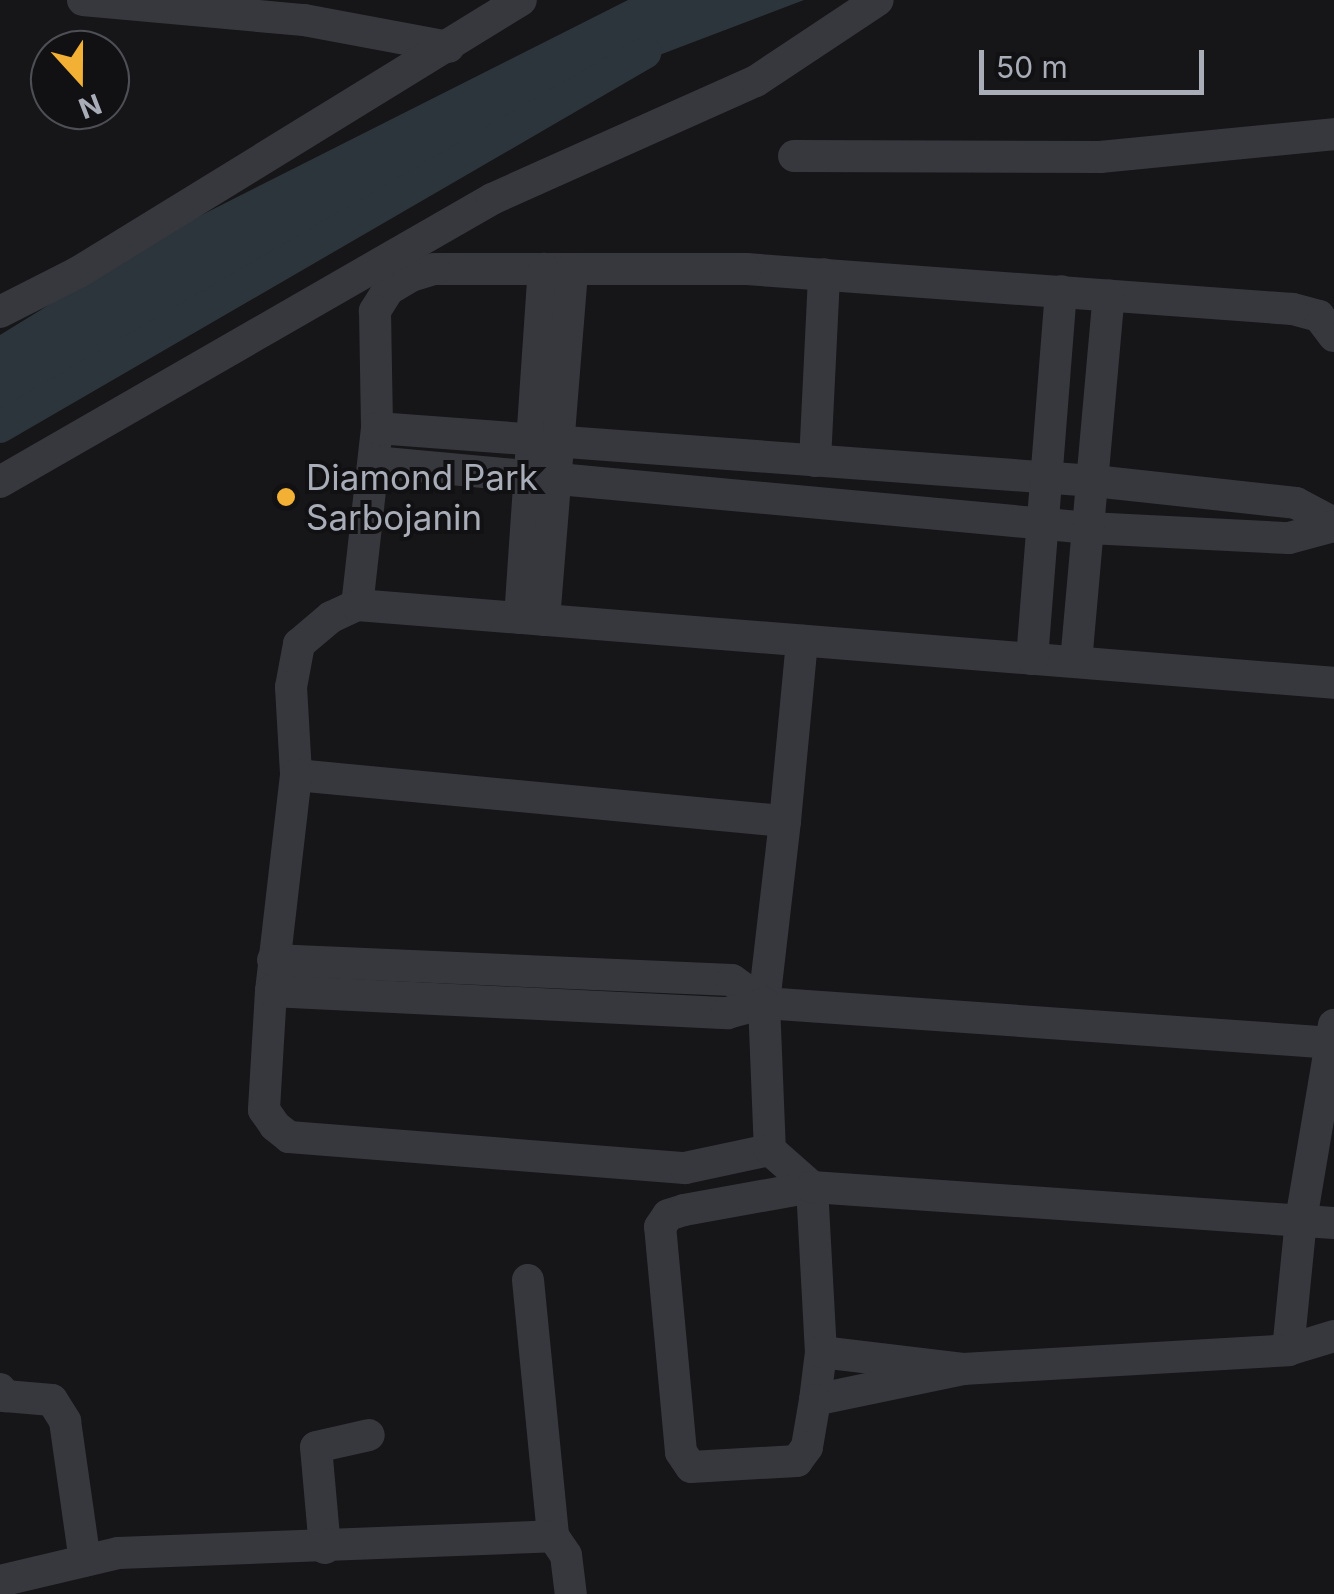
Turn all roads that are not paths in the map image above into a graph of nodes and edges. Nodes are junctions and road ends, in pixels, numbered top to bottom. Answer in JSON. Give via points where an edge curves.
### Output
{"nodes":[{"id":1,"x":84,"y":0,"type":"edge"},
{"id":2,"x":521,"y":0,"type":"edge"},
{"id":3,"x":878,"y":0,"type":"edge"},
{"id":4,"x":448,"y":47,"type":"junction"},
{"id":5,"x":1334,"y":134,"type":"edge"},
{"id":6,"x":794,"y":156,"type":"dead end"},
{"id":7,"x":558,"y":269,"type":"junction"},
{"id":8,"x":824,"y":274,"type":"junction"},
{"id":9,"x":1061,"y":292,"type":"junction"},
{"id":10,"x":1109,"y":295,"type":"junction"},
{"id":11,"x":0,"y":312,"type":"edge"},
{"id":12,"x":1334,"y":336,"type":"edge"},
{"id":13,"x":377,"y":428,"type":"junction"},
{"id":14,"x":546,"y":457,"type":"junction"},
{"id":15,"x":374,"y":462,"type":"junction"},
{"id":16,"x":815,"y":462,"type":"junction"},
{"id":17,"x":1047,"y":480,"type":"junction"},
{"id":18,"x":1094,"y":481,"type":"junction"},
{"id":19,"x":0,"y":482,"type":"edge"},
{"id":20,"x":1043,"y":520,"type":"junction"},
{"id":21,"x":1334,"y":525,"type":"edge"},
{"id":22,"x":1089,"y":528,"type":"junction"},
{"id":23,"x":357,"y":605,"type":"junction"},
{"id":24,"x":532,"y":619,"type":"junction"},
{"id":25,"x":802,"y":640,"type":"junction"},
{"id":26,"x":1032,"y":659,"type":"junction"},
{"id":27,"x":1076,"y":662,"type":"junction"},
{"id":28,"x":1334,"y":683,"type":"edge"},
{"id":29,"x":296,"y":775,"type":"junction"},
{"id":30,"x":785,"y":821,"type":"junction"},
{"id":31,"x":272,"y":976,"type":"junction"},
{"id":32,"x":764,"y":1002,"type":"junction"},
{"id":33,"x":1333,"y":1037,"type":"edge"},
{"id":34,"x":770,"y":1150,"type":"junction"},
{"id":35,"x":812,"y":1187,"type":"junction"},
{"id":36,"x":1300,"y":1220,"type":"junction"},
{"id":37,"x":1334,"y":1223,"type":"edge"},
{"id":38,"x":528,"y":1280,"type":"dead end"},
{"id":39,"x":1334,"y":1336,"type":"edge"},
{"id":40,"x":1288,"y":1350,"type":"junction"},
{"id":41,"x":820,"y":1352,"type":"junction"},
{"id":42,"x":963,"y":1369,"type":"junction"},
{"id":43,"x":0,"y":1390,"type":"edge"},
{"id":44,"x":815,"y":1400,"type":"junction"},
{"id":45,"x":369,"y":1435,"type":"dead end"},
{"id":46,"x":553,"y":1536,"type":"junction"},
{"id":47,"x":325,"y":1548,"type":"junction"},
{"id":48,"x":84,"y":1561,"type":"junction"},
{"id":49,"x":0,"y":1581,"type":"edge"},
{"id":50,"x":571,"y":1594,"type":"edge"}],
"edges":[{"from":1,"to":4,"type":"street","via":[[304,20]]},
{"from":2,"to":4,"type":"street"},
{"from":3,"to":19,"type":"street","via":[[756,81],[492,199]]},
{"from":4,"to":11,"type":"street","via":[[76,273]]},
{"from":5,"to":6,"type":"street","via":[[1100,157]]},
{"from":7,"to":8,"type":"street"},
{"from":7,"to":13,"type":"street","via":[[434,269],[388,290],[375,311]]},
{"from":7,"to":14,"type":"street"},
{"from":8,"to":9,"type":"street"},
{"from":8,"to":16,"type":"street"},
{"from":9,"to":10,"type":"street"},
{"from":9,"to":17,"type":"street"},
{"from":10,"to":12,"type":"street","via":[[1292,309],[1319,316]]},
{"from":10,"to":18,"type":"street"},
{"from":13,"to":14,"type":"street"},
{"from":13,"to":15,"type":"street"},
{"from":14,"to":15,"type":"street"},
{"from":14,"to":16,"type":"street"},
{"from":14,"to":20,"type":"street"},
{"from":14,"to":24,"type":"street"},
{"from":15,"to":23,"type":"street"},
{"from":16,"to":17,"type":"street"},
{"from":17,"to":18,"type":"street"},
{"from":17,"to":20,"type":"street"},
{"from":18,"to":21,"type":"street","via":[[1296,503]]},
{"from":18,"to":22,"type":"street"},
{"from":20,"to":22,"type":"street"},
{"from":20,"to":26,"type":"street"},
{"from":21,"to":22,"type":"street","via":[[1289,538]]},
{"from":22,"to":27,"type":"street"},
{"from":23,"to":24,"type":"street"},
{"from":23,"to":29,"type":"street","via":[[299,644],[291,687]]},
{"from":24,"to":25,"type":"street"},
{"from":25,"to":26,"type":"street"},
{"from":25,"to":30,"type":"street"},
{"from":26,"to":27,"type":"street"},
{"from":27,"to":28,"type":"street"},
{"from":29,"to":30,"type":"street"},
{"from":29,"to":31,"type":"street"},
{"from":30,"to":32,"type":"street"},
{"from":31,"to":32,"type":"street","via":[[727,1013]]},
{"from":31,"to":34,"type":"street","via":[[264,1110],[289,1137],[685,1168]]},
{"from":32,"to":33,"type":"street"},
{"from":32,"to":34,"type":"street"},
{"from":33,"to":36,"type":"street"},
{"from":34,"to":35,"type":"street"},
{"from":35,"to":36,"type":"street"},
{"from":35,"to":41,"type":"street"},
{"from":35,"to":44,"type":"street","via":[[684,1210],[668,1215],[660,1228],[681,1452],[691,1467],[797,1460],[807,1447]]},
{"from":36,"to":37,"type":"street"},
{"from":36,"to":40,"type":"street"},
{"from":38,"to":46,"type":"street"},
{"from":39,"to":40,"type":"street"},
{"from":40,"to":42,"type":"street"},
{"from":41,"to":42,"type":"street"},
{"from":41,"to":44,"type":"street"},
{"from":42,"to":44,"type":"street"},
{"from":43,"to":48,"type":"street","via":[[4,1396],[52,1400],[65,1421]]},
{"from":45,"to":47,"type":"street","via":[[316,1447]]},
{"from":46,"to":47,"type":"street"},
{"from":46,"to":50,"type":"street","via":[[566,1555]]},
{"from":47,"to":48,"type":"street","via":[[118,1553]]},
{"from":48,"to":49,"type":"street"}]}
